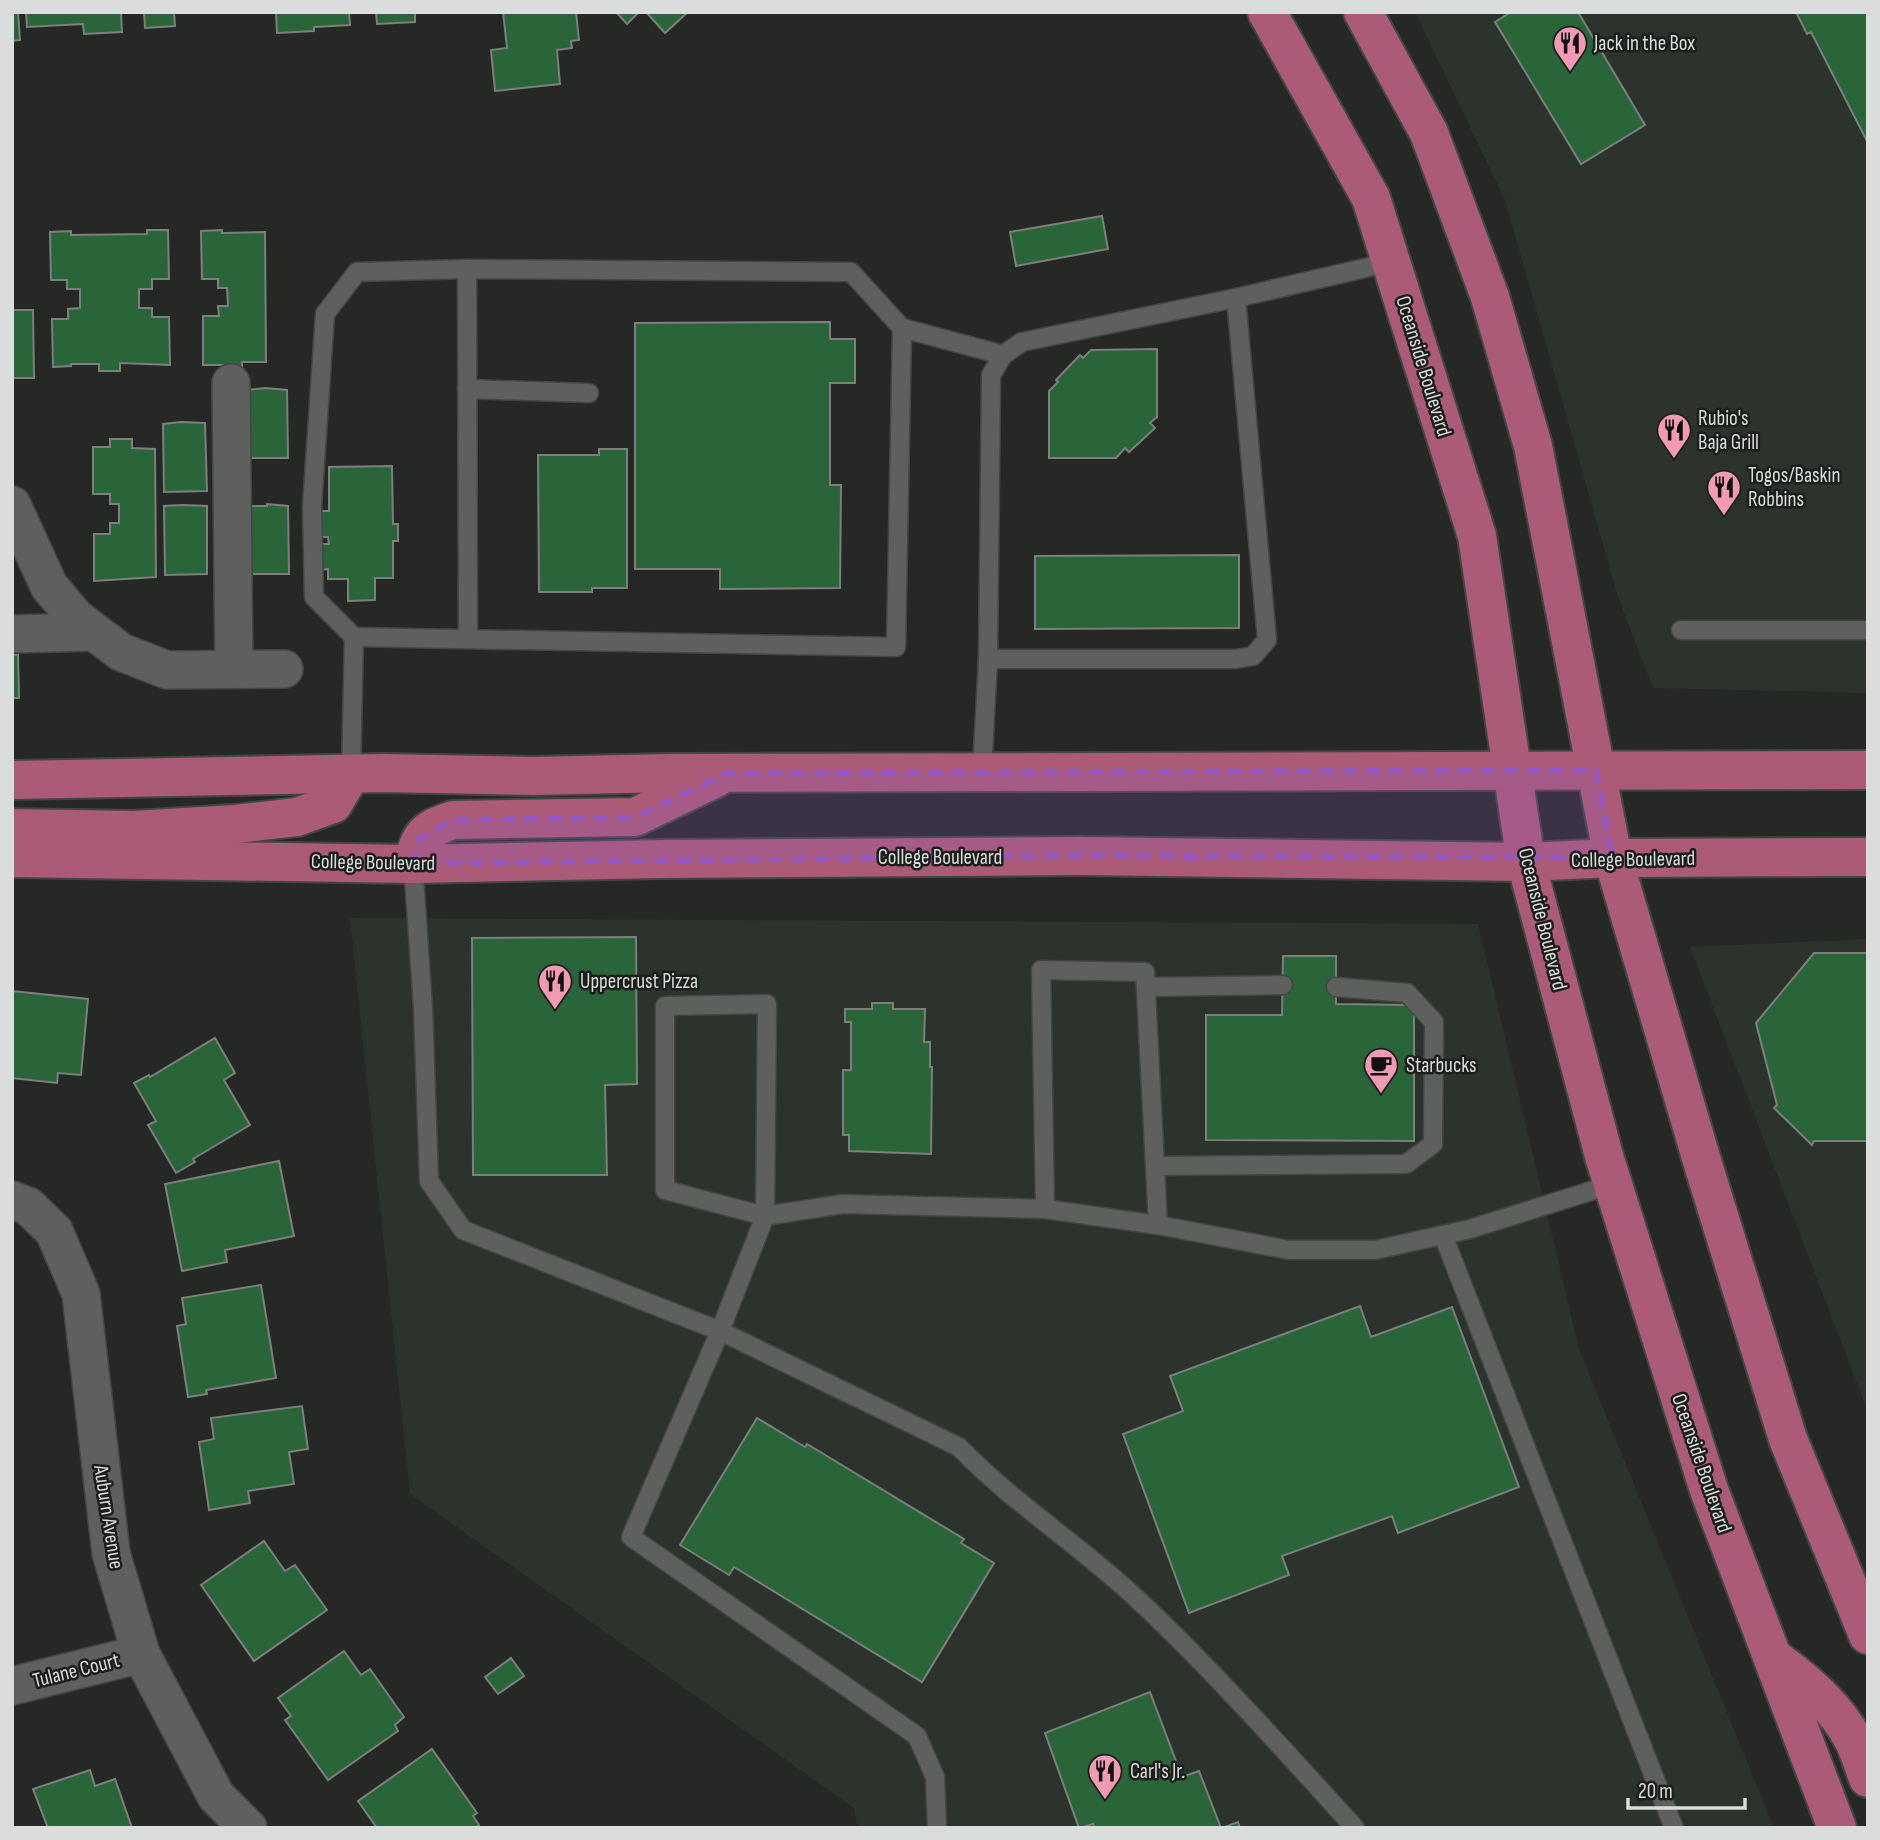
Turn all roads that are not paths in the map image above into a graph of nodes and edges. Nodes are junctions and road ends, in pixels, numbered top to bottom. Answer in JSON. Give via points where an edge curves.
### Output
{"nodes":[{"id":1,"x":1267,"y":12,"type":"edge"},
{"id":2,"x":1363,"y":12,"type":"edge"},
{"id":3,"x":1391,"y":261,"type":"junction"},
{"id":4,"x":467,"y":269,"type":"junction"},
{"id":5,"x":1236,"y":298,"type":"junction"},
{"id":6,"x":902,"y":328,"type":"junction"},
{"id":7,"x":1003,"y":355,"type":"junction"},
{"id":8,"x":231,"y":383,"type":"dead end"},
{"id":9,"x":467,"y":389,"type":"junction"},
{"id":10,"x":589,"y":393,"type":"dead end"},
{"id":11,"x":12,"y":505,"type":"edge"},
{"id":12,"x":1681,"y":630,"type":"dead end"},
{"id":13,"x":1868,"y":630,"type":"edge"},
{"id":14,"x":94,"y":632,"type":"junction"},
{"id":15,"x":12,"y":634,"type":"edge"},
{"id":16,"x":354,"y":637,"type":"junction"},
{"id":17,"x":468,"y":639,"type":"junction"},
{"id":18,"x":988,"y":659,"type":"junction"},
{"id":19,"x":284,"y":668,"type":"dead end"},
{"id":20,"x":234,"y":669,"type":"junction"},
{"id":21,"x":1596,"y":770,"type":"junction"},
{"id":22,"x":1868,"y":770,"type":"edge"},
{"id":23,"x":1513,"y":771,"type":"junction"},
{"id":24,"x":982,"y":772,"type":"junction"},
{"id":25,"x":727,"y":773,"type":"junction"},
{"id":26,"x":351,"y":774,"type":"junction"},
{"id":27,"x":12,"y":780,"type":"edge"},
{"id":28,"x":12,"y":828,"type":"edge"},
{"id":29,"x":1868,"y":857,"type":"edge"},
{"id":30,"x":12,"y":858,"type":"edge"},
{"id":31,"x":1614,"y":858,"type":"junction"},
{"id":32,"x":1526,"y":862,"type":"junction"},
{"id":33,"x":413,"y":864,"type":"junction"},
{"id":34,"x":1283,"y":985,"type":"dead end"},
{"id":35,"x":1146,"y":987,"type":"junction"},
{"id":36,"x":1335,"y":987,"type":"dead end"},
{"id":37,"x":1155,"y":1166,"type":"junction"},
{"id":38,"x":1613,"y":1184,"type":"junction"},
{"id":39,"x":12,"y":1200,"type":"edge"},
{"id":40,"x":1045,"y":1209,"type":"junction"},
{"id":41,"x":765,"y":1216,"type":"junction"},
{"id":42,"x":1158,"y":1225,"type":"junction"},
{"id":43,"x":1443,"y":1235,"type":"junction"},
{"id":44,"x":719,"y":1331,"type":"junction"},
{"id":45,"x":1868,"y":1635,"type":"edge"},
{"id":46,"x":141,"y":1654,"type":"junction"},
{"id":47,"x":1772,"y":1657,"type":"junction"},
{"id":48,"x":12,"y":1686,"type":"edge"},
{"id":49,"x":1868,"y":1778,"type":"edge"},
{"id":50,"x":247,"y":1828,"type":"edge"},
{"id":51,"x":937,"y":1828,"type":"edge"},
{"id":52,"x":1355,"y":1828,"type":"edge"},
{"id":53,"x":1674,"y":1828,"type":"edge"},
{"id":54,"x":1837,"y":1828,"type":"edge"}],
"edges":[{"from":1,"to":3,"type":"main road","name":"Oceanside Boulevard","via":[[1371,198]]},
{"from":2,"to":21,"type":"main road","via":[[1429,133],[1490,297],[1533,446]]},
{"from":3,"to":5,"type":"lane"},
{"from":3,"to":23,"type":"main road","name":"Oceanside Boulevard","via":[[1477,536]]},
{"from":4,"to":6,"type":"lane","via":[[851,272]]},
{"from":4,"to":9,"type":"lane"},
{"from":4,"to":16,"type":"lane","via":[[357,272],[325,314],[312,507],[314,597]]},
{"from":5,"to":7,"type":"lane","via":[[1022,342]]},
{"from":5,"to":18,"type":"lane","via":[[1267,640],[1253,656],[1236,659]]},
{"from":6,"to":7,"type":"lane"},
{"from":6,"to":17,"type":"lane","via":[[896,647]]},
{"from":7,"to":18,"type":"lane","via":[[991,374]]},
{"from":8,"to":20,"type":"street"},
{"from":9,"to":10,"type":"lane"},
{"from":9,"to":17,"type":"lane"},
{"from":11,"to":14,"type":"street","via":[[49,586]]},
{"from":12,"to":13,"type":"lane"},
{"from":14,"to":15,"type":"street"},
{"from":14,"to":20,"type":"street","via":[[121,652],[167,670]]},
{"from":16,"to":17,"type":"lane"},
{"from":16,"to":26,"type":"lane"},
{"from":18,"to":24,"type":"lane"},
{"from":19,"to":20,"type":"street"},
{"from":21,"to":22,"type":"main road"},
{"from":21,"to":23,"type":"main road"},
{"from":21,"to":31,"type":"main road"},
{"from":23,"to":24,"type":"main road"},
{"from":23,"to":32,"type":"main road","name":"Oceanside Boulevard"},
{"from":24,"to":25,"type":"main road"},
{"from":25,"to":26,"type":"main road"},
{"from":25,"to":33,"type":"main road","via":[[635,817],[453,820],[432,827],[419,839]]},
{"from":26,"to":27,"type":"main road"},
{"from":26,"to":28,"type":"main road","via":[[332,804],[297,817],[134,830]]},
{"from":29,"to":31,"type":"main road","name":"College Boulevard"},
{"from":30,"to":33,"type":"main road","name":"College Boulevard"},
{"from":31,"to":32,"type":"main road","name":"College Boulevard"},
{"from":31,"to":45,"type":"main road","via":[[1788,1439]]},
{"from":32,"to":33,"type":"main road","name":"College Boulevard","via":[[1081,856]]},
{"from":32,"to":38,"type":"main road","name":"Oceanside Boulevard"},
{"from":33,"to":44,"type":"lane","via":[[429,1181],[463,1230]]},
{"from":34,"to":35,"type":"lane"},
{"from":35,"to":37,"type":"lane"},
{"from":35,"to":40,"type":"lane","via":[[1145,972],[1041,970]]},
{"from":36,"to":37,"type":"lane","via":[[1407,993],[1434,1022],[1433,1144],[1406,1164]]},
{"from":37,"to":42,"type":"lane"},
{"from":38,"to":43,"type":"lane"},
{"from":38,"to":47,"type":"main road","name":"Oceanside Boulevard","via":[[1709,1490]]},
{"from":39,"to":46,"type":"street","name":"Auburn Avenue","via":[[29,1206],[54,1231],[81,1294],[111,1553]]},
{"from":40,"to":41,"type":"lane","via":[[843,1205]]},
{"from":40,"to":42,"type":"lane"},
{"from":41,"to":41,"type":"lane","via":[[665,1190],[665,1006],[767,1004]]},
{"from":41,"to":44,"type":"lane"},
{"from":42,"to":43,"type":"lane","via":[[1289,1250],[1375,1250]]},
{"from":43,"to":53,"type":"lane"},
{"from":44,"to":51,"type":"lane","via":[[631,1537],[917,1736],[935,1777]]},
{"from":44,"to":52,"type":"lane","via":[[959,1447],[984,1473],[1133,1595]]},
{"from":46,"to":48,"type":"street","name":"Tulane Court"},
{"from":46,"to":50,"type":"street","name":"Auburn Avenue","via":[[216,1796]]},
{"from":47,"to":49,"type":"main road","via":[[1833,1709],[1854,1741]]},
{"from":47,"to":54,"type":"main road","name":"Oceanside Boulevard"}]}
